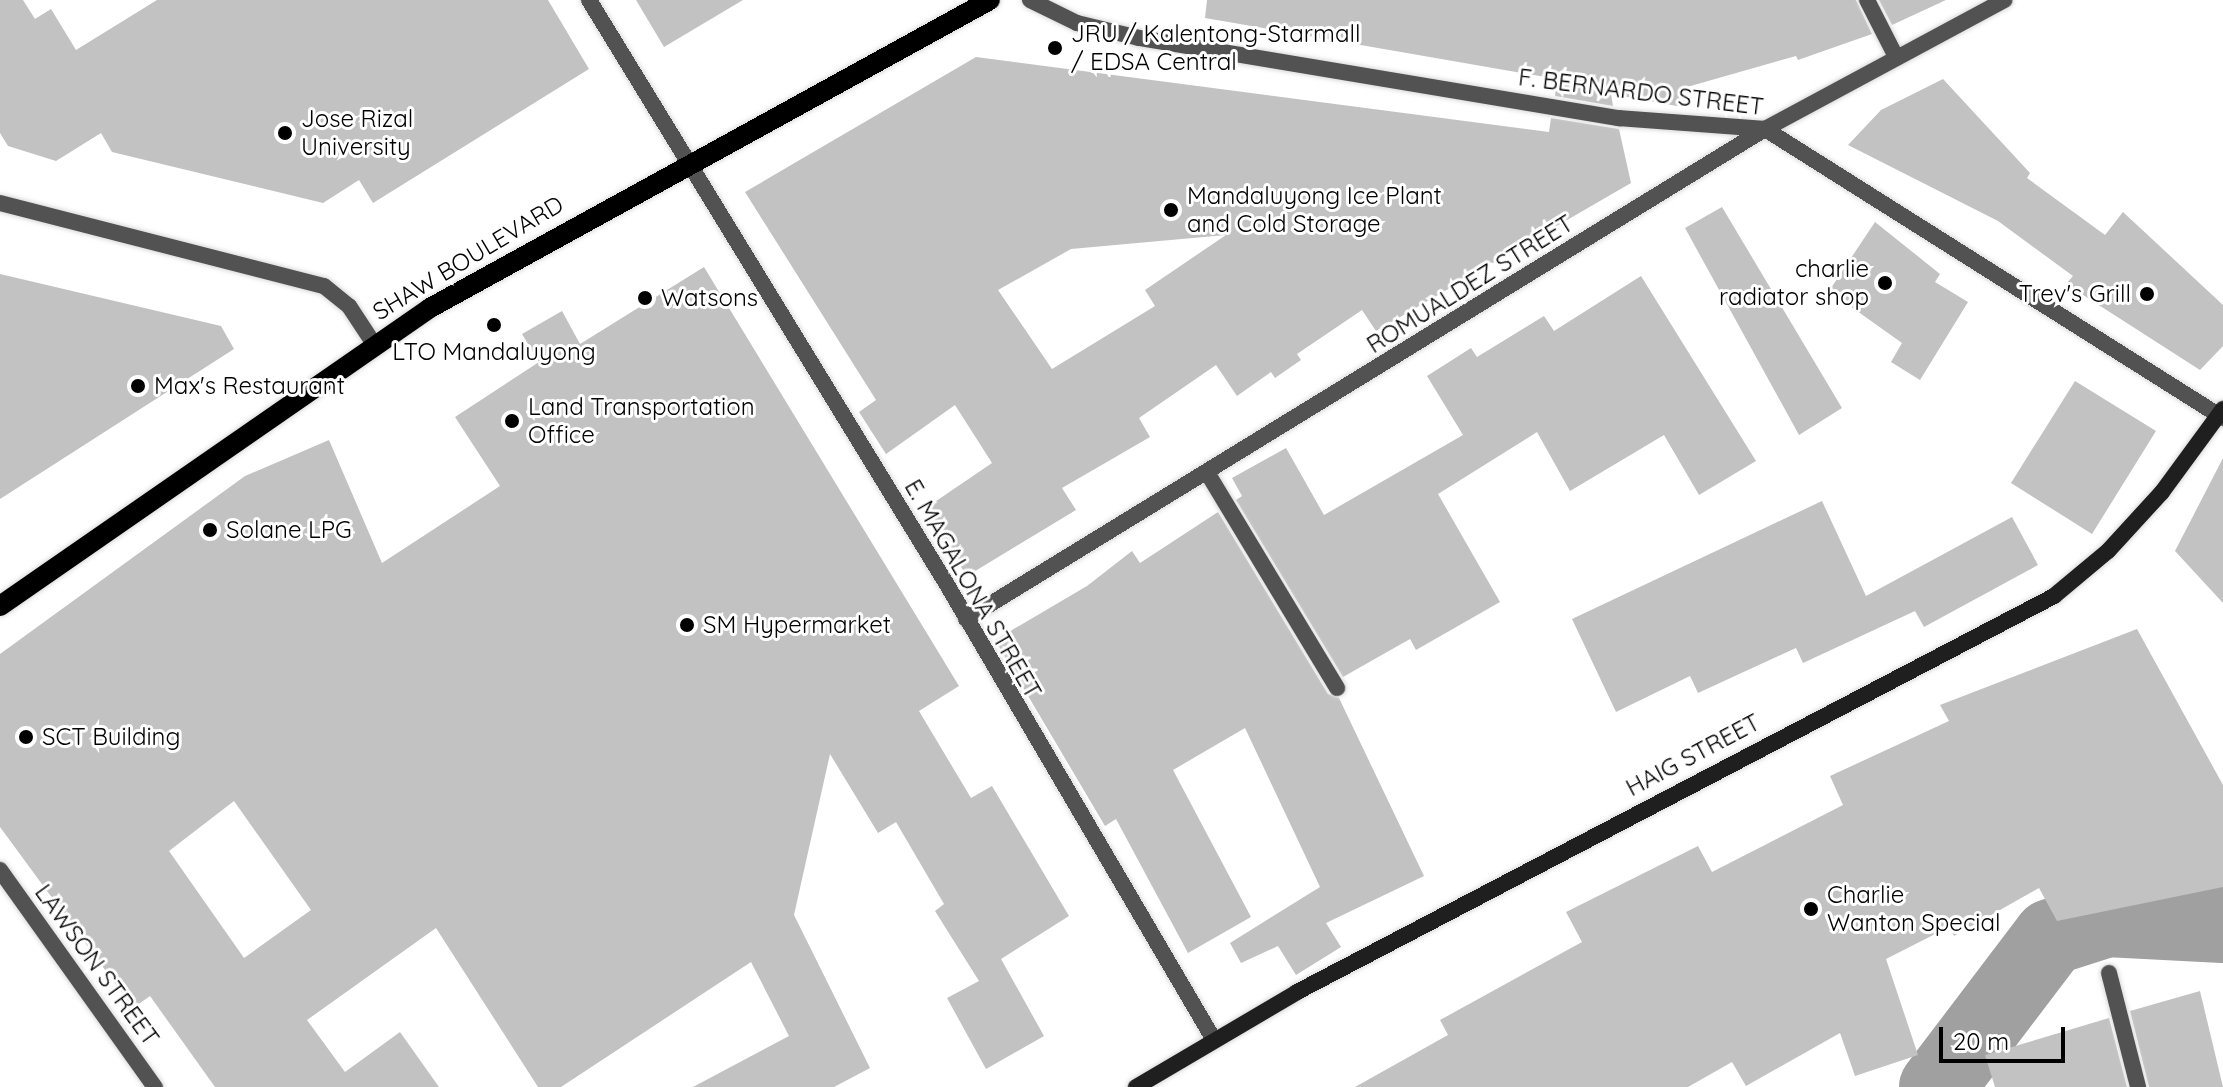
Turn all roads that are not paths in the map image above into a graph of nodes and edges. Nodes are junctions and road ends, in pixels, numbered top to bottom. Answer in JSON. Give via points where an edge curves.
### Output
{"nodes":[{"id":1,"x":589,"y":0,"type":"edge"},
{"id":2,"x":990,"y":0,"type":"edge"},
{"id":3,"x":1030,"y":0,"type":"edge"},
{"id":4,"x":1867,"y":0,"type":"edge"},
{"id":5,"x":2005,"y":0,"type":"edge"},
{"id":6,"x":1896,"y":57,"type":"junction"},
{"id":7,"x":1765,"y":129,"type":"junction"},
{"id":8,"x":689,"y":162,"type":"junction"},
{"id":9,"x":0,"y":203,"type":"edge"},
{"id":10,"x":374,"y":344,"type":"junction"},
{"id":11,"x":2221,"y":414,"type":"edge"},
{"id":12,"x":1208,"y":474,"type":"junction"},
{"id":13,"x":0,"y":606,"type":"edge"},
{"id":14,"x":966,"y":619,"type":"junction"},
{"id":15,"x":1337,"y":688,"type":"dead end"},
{"id":16,"x":0,"y":870,"type":"edge"},
{"id":17,"x":2109,"y":973,"type":"dead end"},
{"id":18,"x":1214,"y":1040,"type":"junction"},
{"id":19,"x":155,"y":1087,"type":"edge"},
{"id":20,"x":1136,"y":1087,"type":"edge"},
{"id":21,"x":2138,"y":1087,"type":"edge"}],
"edges":[{"from":1,"to":8,"type":"street","name":"E. MAGALONA STREET"},
{"from":2,"to":8,"type":"main road","name":"SHAW BOULEVARD"},
{"from":3,"to":7,"type":"street","name":"F. BERNARDO STREET","via":[[1077,23],[1139,38],[1619,118]]},
{"from":4,"to":6,"type":"street"},
{"from":5,"to":6,"type":"street","name":"ROMUALDEZ STREET"},
{"from":6,"to":7,"type":"street","name":"ROMUALDEZ STREET"},
{"from":7,"to":11,"type":"street","name":"F. BERNARDO STREET"},
{"from":7,"to":12,"type":"street","name":"ROMUALDEZ STREET"},
{"from":8,"to":10,"type":"main road","name":"SHAW BOULEVARD"},
{"from":8,"to":14,"type":"street","name":"E. MAGALONA STREET"},
{"from":9,"to":10,"type":"street","via":[[324,286],[349,306]]},
{"from":10,"to":13,"type":"main road","name":"SHAW BOULEVARD"},
{"from":11,"to":18,"type":"main road","name":"HAIG STREET","via":[[2119,539],[2054,596]]},
{"from":12,"to":14,"type":"street","name":"ROMUALDEZ STREET"},
{"from":12,"to":15,"type":"street"},
{"from":14,"to":18,"type":"street","name":"E. MAGALONA STREET"},
{"from":16,"to":19,"type":"street","name":"LAWSON STREET"},
{"from":17,"to":21,"type":"street"},
{"from":18,"to":20,"type":"main road","name":"HAIG STREET"}]}
